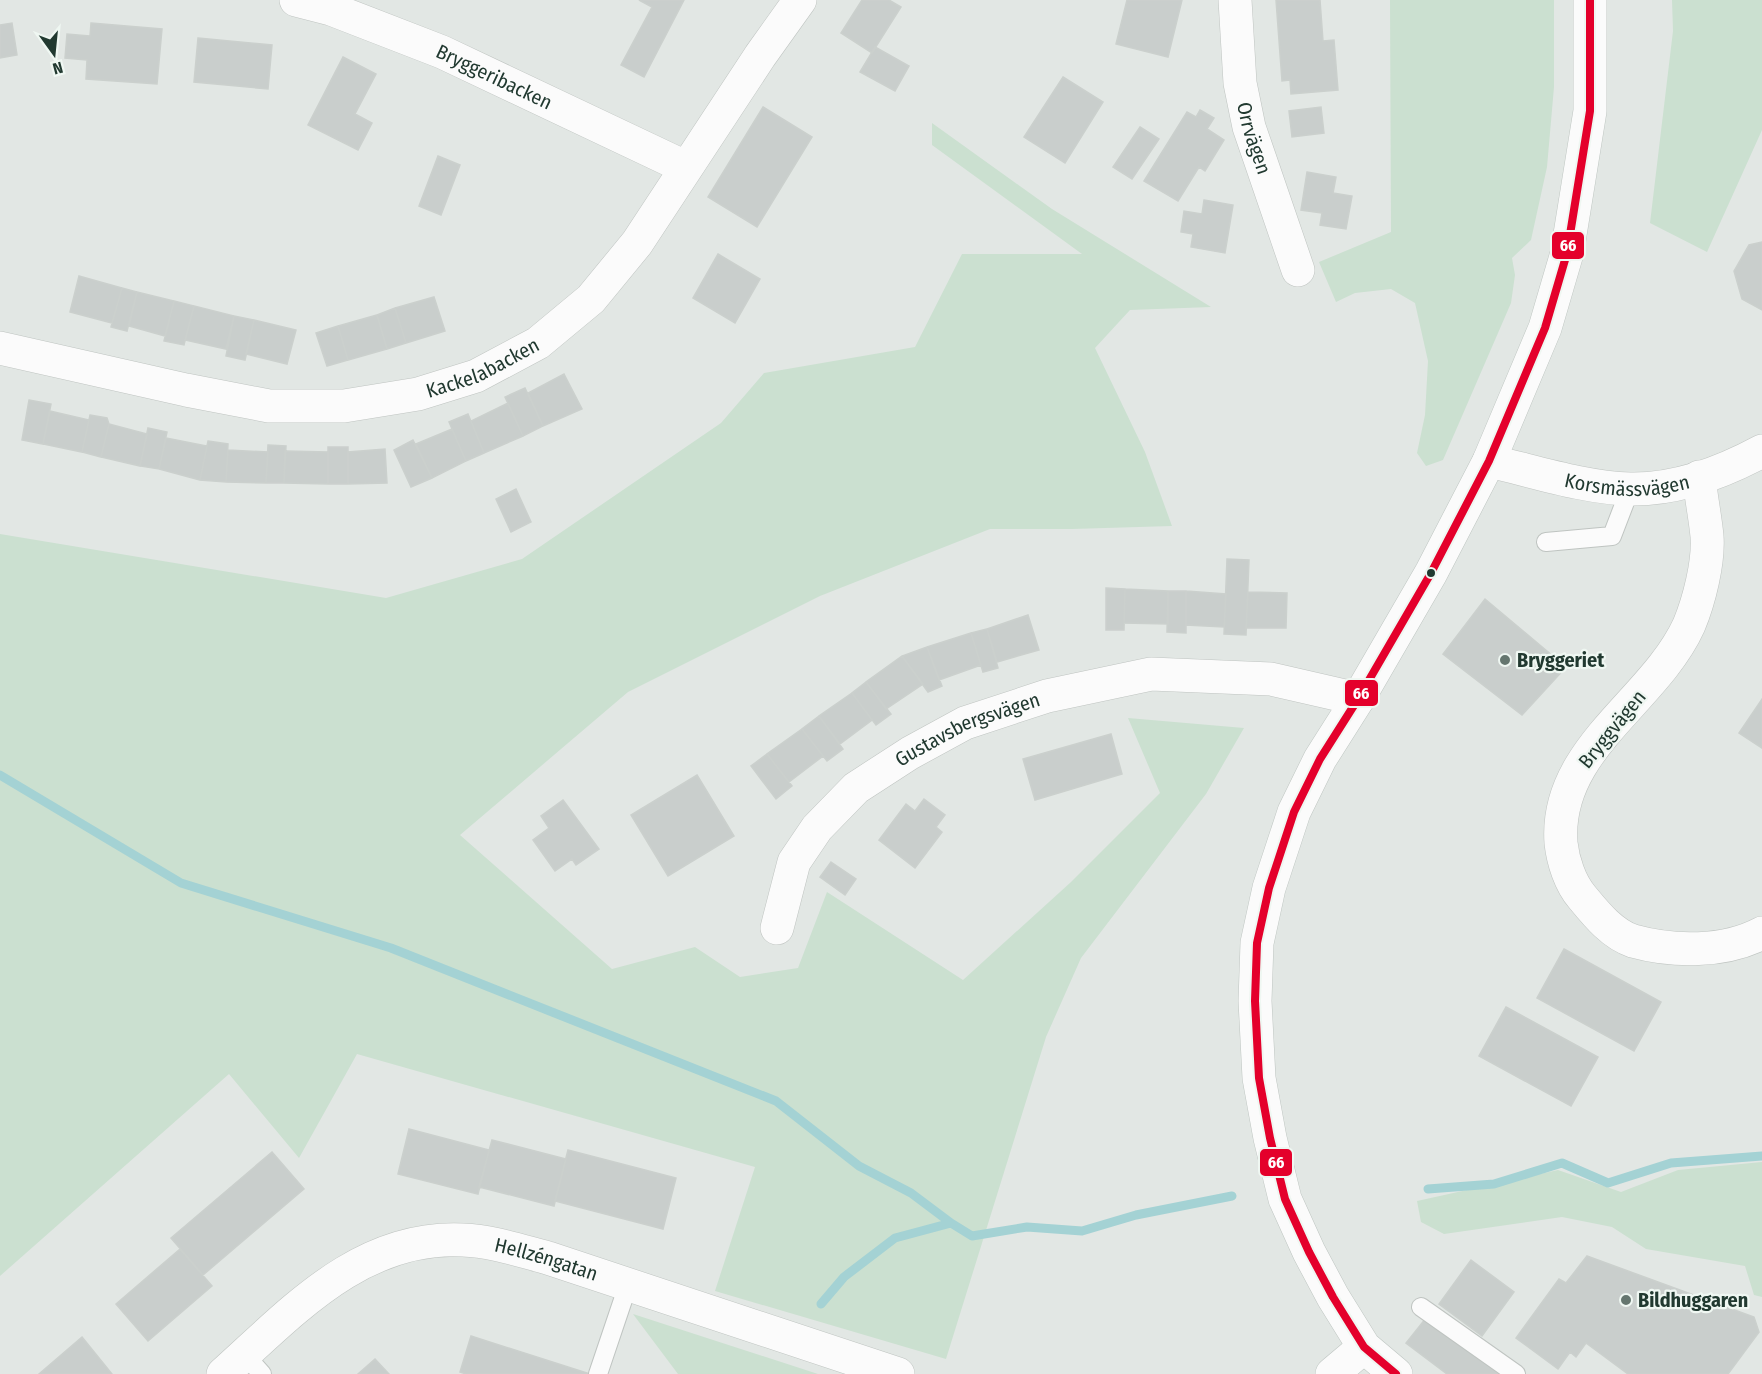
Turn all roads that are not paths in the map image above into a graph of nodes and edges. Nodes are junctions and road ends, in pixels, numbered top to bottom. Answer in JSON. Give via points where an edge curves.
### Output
{"nodes":[{"id":1,"x":296,"y":0,"type":"edge"},
{"id":2,"x":800,"y":0,"type":"edge"},
{"id":3,"x":1235,"y":0,"type":"edge"},
{"id":4,"x":1590,"y":0,"type":"edge"},
{"id":5,"x":685,"y":167,"type":"junction"},
{"id":6,"x":1298,"y":270,"type":"dead end"},
{"id":7,"x":0,"y":348,"type":"edge"},
{"id":8,"x":1758,"y":449,"type":"edge"},
{"id":9,"x":1489,"y":461,"type":"junction"},
{"id":10,"x":1699,"y":477,"type":"junction"},
{"id":11,"x":1630,"y":489,"type":"junction"},
{"id":12,"x":1546,"y":542,"type":"dead end"},
{"id":13,"x":1358,"y":699,"type":"junction"},
{"id":14,"x":777,"y":928,"type":"dead end"},
{"id":15,"x":1762,"y":933,"type":"edge"},
{"id":16,"x":628,"y":1284,"type":"junction"},
{"id":17,"x":1421,"y":1307,"type":"dead end"},
{"id":18,"x":1364,"y":1347,"type":"junction"},
{"id":19,"x":243,"y":1368,"type":"edge"},
{"id":20,"x":598,"y":1374,"type":"edge"},
{"id":21,"x":898,"y":1374,"type":"edge"},
{"id":22,"x":1332,"y":1374,"type":"edge"},
{"id":23,"x":1396,"y":1374,"type":"edge"},
{"id":24,"x":1516,"y":1374,"type":"edge"}],
"edges":[{"from":1,"to":5,"type":"street","name":"Bryggeribacken","via":[[331,9],[442,52]]},
{"from":2,"to":5,"type":"street","name":"Kackelabacken"},
{"from":3,"to":6,"type":"street","name":"Orrvägen","via":[[1240,83],[1249,127]]},
{"from":4,"to":9,"type":"street","via":[[1590,111],[1567,253],[1545,328]]},
{"from":5,"to":7,"type":"street","name":"Kackelabacken","via":[[637,243],[591,299],[538,343],[476,375],[418,394],[344,406],[269,406]]},
{"from":8,"to":10,"type":"street","name":"Korsmässvägen"},
{"from":9,"to":11,"type":"street","name":"Korsmässvägen","via":[[1581,483]]},
{"from":9,"to":13,"type":"street","via":[[1431,573]]},
{"from":10,"to":11,"type":"street","name":"Korsmässvägen","via":[[1672,485]]},
{"from":10,"to":15,"type":"street","name":"Bryggvägen","via":[[1707,555],[1690,622],[1666,664],[1582,761],[1563,806],[1562,854],[1575,889],[1599,918],[1625,938],[1652,946],[1686,949],[1721,946]]},
{"from":11,"to":12,"type":"lane","via":[[1612,536]]},
{"from":13,"to":14,"type":"street","name":"Gustavsbergsvägen","via":[[1271,679],[1151,674],[1047,696],[965,723],[856,788],[817,828],[794,862]]},
{"from":13,"to":18,"type":"street","via":[[1320,759],[1294,812],[1269,888],[1257,943],[1255,1002],[1259,1078],[1285,1199],[1328,1288]]},
{"from":16,"to":19,"type":"street","name":"Hellzéngatan","via":[[506,1246],[464,1240],[424,1241],[388,1250],[352,1267],[308,1298]]},
{"from":16,"to":20,"type":"lane"},
{"from":16,"to":21,"type":"street","name":"Hellzéngatan"},
{"from":17,"to":24,"type":"lane"},
{"from":18,"to":22,"type":"street"},
{"from":18,"to":23,"type":"street"}]}
